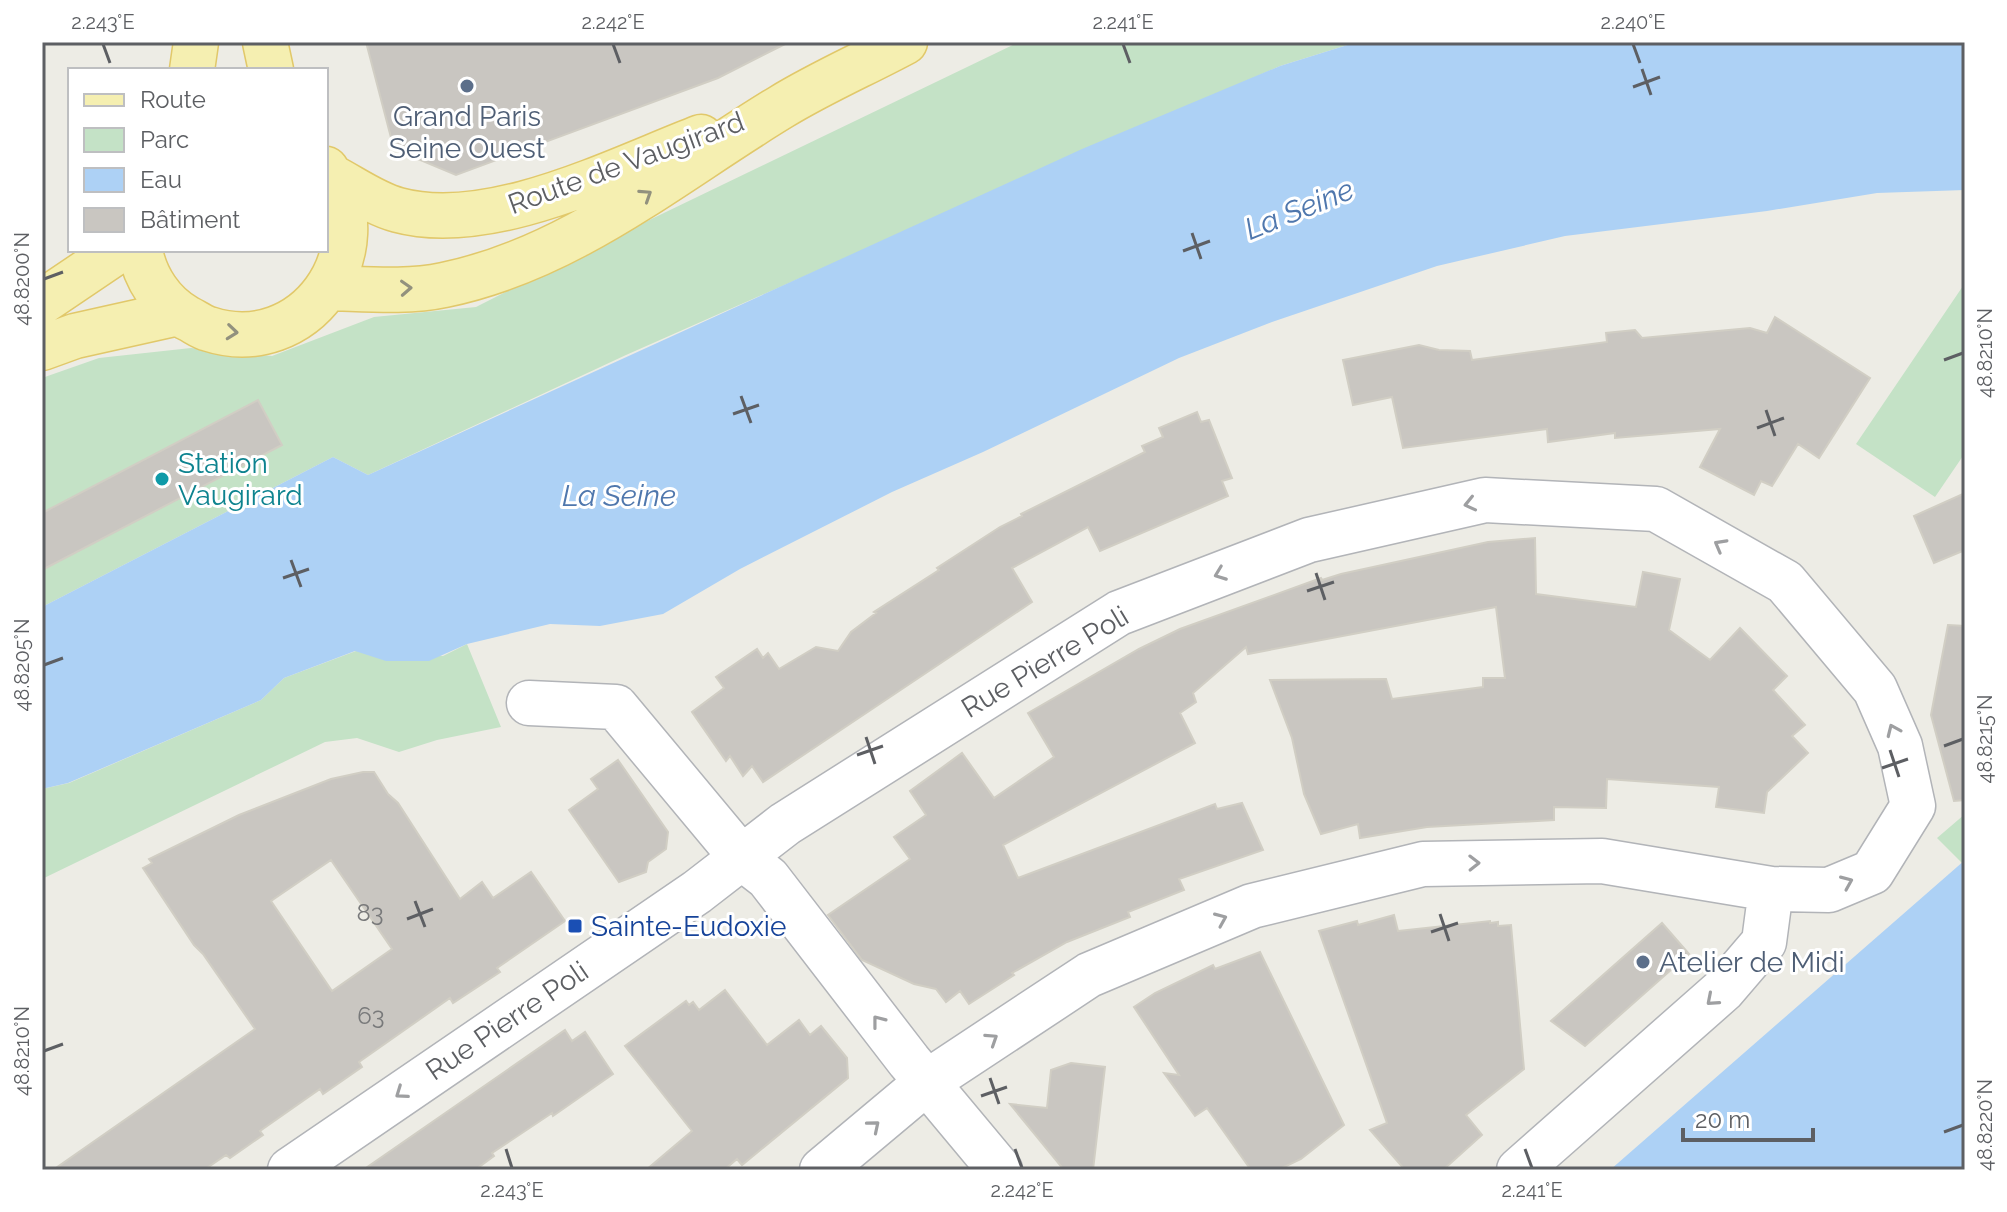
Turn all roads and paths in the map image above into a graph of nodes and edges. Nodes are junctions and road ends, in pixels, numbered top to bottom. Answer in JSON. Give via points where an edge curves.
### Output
{"nodes":[{"id":1,"x":196,"y":42,"type":"edge"},
{"id":2,"x":265,"y":42,"type":"edge"},
{"id":3,"x":905,"y":42,"type":"edge"},
{"id":4,"x":929,"y":42,"type":"edge"},
{"id":5,"x":862,"y":65,"type":"junction"},
{"id":6,"x":192,"y":68,"type":"edge"},
{"id":7,"x":271,"y":68,"type":"edge"},
{"id":8,"x":782,"y":106,"type":"junction"},
{"id":9,"x":329,"y":173,"type":"edge"},
{"id":10,"x":116,"y":252,"type":"edge"},
{"id":11,"x":141,"y":252,"type":"edge"},
{"id":12,"x":328,"y":288,"type":"junction"},
{"id":13,"x":42,"y":302,"type":"edge"},
{"id":14,"x":178,"y":313,"type":"junction"},
{"id":15,"x":42,"y":348,"type":"edge"},
{"id":16,"x":529,"y":703,"type":"dead end"},
{"id":17,"x":741,"y":857,"type":"junction"},
{"id":18,"x":1771,"y":889,"type":"junction"},
{"id":19,"x":927,"y":1082,"type":"junction"},
{"id":20,"x":290,"y":1170,"type":"edge"},
{"id":21,"x":822,"y":1170,"type":"edge"},
{"id":22,"x":1000,"y":1170,"type":"edge"},
{"id":23,"x":1519,"y":1170,"type":"edge"}],
"edges":[{"from":1,"to":6,"type":"main road"},
{"from":2,"to":7,"type":"main road"},
{"from":3,"to":5,"type":"main road","name":"Route de Vaugirard"},
{"from":4,"to":5,"type":"main road","name":"Route de Vaugirard"},
{"from":5,"to":8,"type":"main road","name":"Route de Vaugirard"},
{"from":8,"to":9,"type":"main road","name":"Route de Vaugirard","via":[[524,206],[435,215],[397,209]]},
{"from":12,"to":8,"type":"main road","name":"Route de Vaugirard","one_way":true,"via":[[442,286],[503,270],[633,204]]},
{"from":9,"to":12,"type":"main road","via":[[345,212],[346,233],[341,262]]},
{"from":10,"to":13,"type":"main road"},
{"from":11,"to":14,"type":"main road","via":[[149,279]]},
{"from":14,"to":12,"type":"main road","one_way":true,"via":[[208,329],[242,335],[275,329],[305,313]]},
{"from":14,"to":15,"type":"main road"},
{"from":16,"to":17,"type":"street","via":[[616,707]]},
{"from":18,"to":17,"type":"street","name":"Rue Pierre Poli","one_way":true,"via":[[1829,890],[1872,872],[1913,806],[1900,746],[1875,689],[1785,582],[1656,509],[1485,500],[1309,540],[1119,613]]},
{"from":19,"to":17,"type":"street","one_way":true,"via":[[768,878]]},
{"from":17,"to":20,"type":"street","name":"Rue Pierre Poli","one_way":true},
{"from":19,"to":18,"type":"street","one_way":true,"via":[[1089,975],[1252,906],[1423,864],[1602,861]]},
{"from":18,"to":23,"type":"street","one_way":true,"via":[[1764,942],[1723,990]]},
{"from":21,"to":19,"type":"street","one_way":true},
{"from":19,"to":22,"type":"street"}]}
